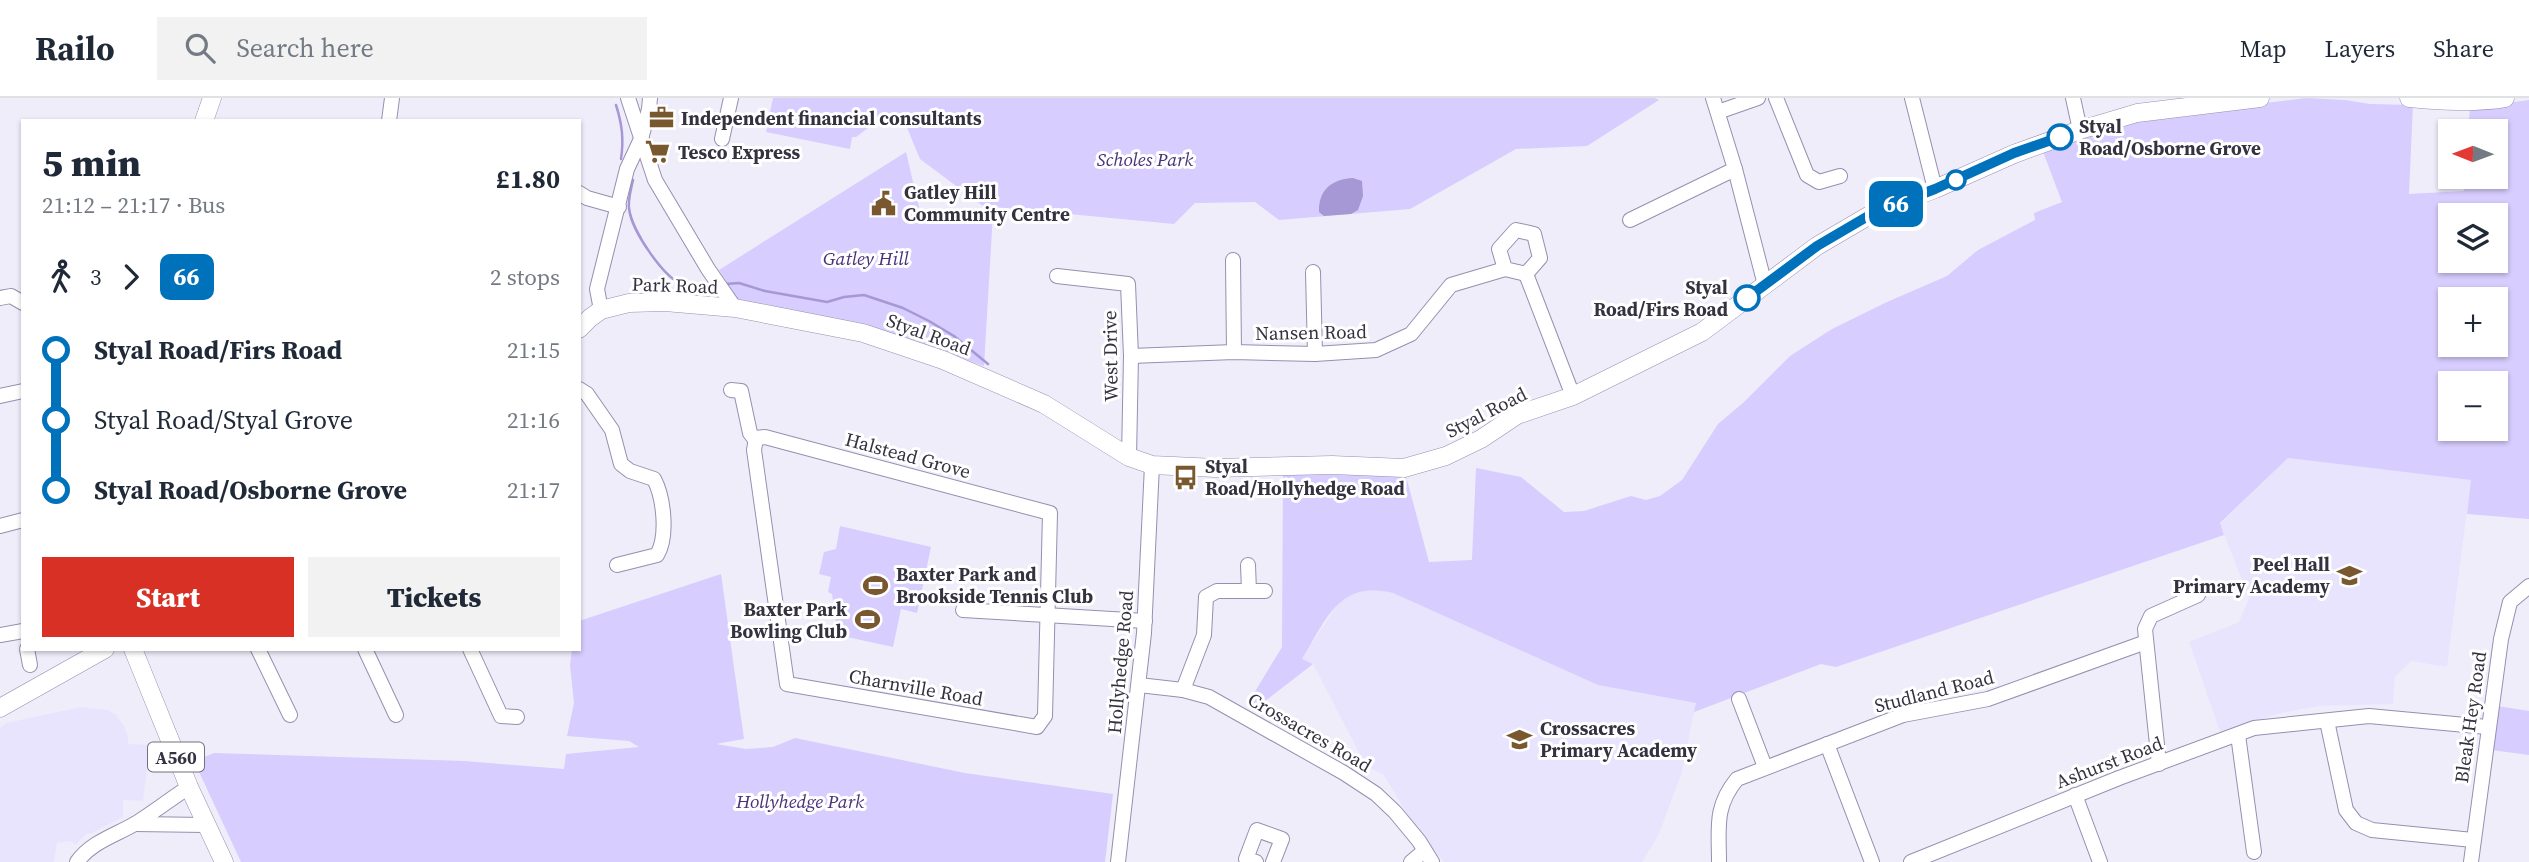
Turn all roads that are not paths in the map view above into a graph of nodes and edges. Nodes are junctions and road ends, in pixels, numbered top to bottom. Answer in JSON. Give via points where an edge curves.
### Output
{"nodes":[{"id":1,"x":212,"y":98,"type":"edge"},
{"id":2,"x":391,"y":98,"type":"edge"},
{"id":3,"x":628,"y":98,"type":"edge"},
{"id":4,"x":650,"y":98,"type":"edge"},
{"id":5,"x":731,"y":98,"type":"edge"},
{"id":6,"x":1758,"y":98,"type":"edge"},
{"id":7,"x":1776,"y":98,"type":"edge"},
{"id":8,"x":1912,"y":98,"type":"edge"},
{"id":9,"x":2073,"y":98,"type":"edge"},
{"id":10,"x":2260,"y":98,"type":"edge"},
{"id":11,"x":2409,"y":98,"type":"edge"},
{"id":12,"x":2505,"y":98,"type":"edge"},
{"id":13,"x":2193,"y":102,"type":"edge"},
{"id":14,"x":1716,"y":105,"type":"edge"},
{"id":15,"x":205,"y":119,"type":"edge"},
{"id":16,"x":389,"y":119,"type":"edge"},
{"id":17,"x":2080,"y":130,"type":"junction"},
{"id":18,"x":641,"y":139,"type":"junction"},
{"id":19,"x":722,"y":139,"type":"dead end"},
{"id":20,"x":1735,"y":169,"type":"junction"},
{"id":21,"x":1840,"y":176,"type":"dead end"},
{"id":22,"x":1935,"y":189,"type":"junction"},
{"id":23,"x":581,"y":194,"type":"edge"},
{"id":24,"x":619,"y":207,"type":"junction"},
{"id":25,"x":1630,"y":220,"type":"dead end"},
{"id":26,"x":1233,"y":260,"type":"dead end"},
{"id":27,"x":1505,"y":269,"type":"junction"},
{"id":28,"x":1313,"y":272,"type":"dead end"},
{"id":29,"x":1526,"y":274,"type":"junction"},
{"id":30,"x":1057,"y":276,"type":"dead end"},
{"id":31,"x":1765,"y":285,"type":"junction"},
{"id":32,"x":0,"y":298,"type":"edge"},
{"id":33,"x":21,"y":302,"type":"edge"},
{"id":34,"x":735,"y":309,"type":"junction"},
{"id":35,"x":601,"y":310,"type":"junction"},
{"id":36,"x":581,"y":327,"type":"edge"},
{"id":37,"x":1234,"y":352,"type":"junction"},
{"id":38,"x":1315,"y":354,"type":"junction"},
{"id":39,"x":1131,"y":356,"type":"junction"},
{"id":40,"x":581,"y":390,"type":"edge"},
{"id":41,"x":731,"y":390,"type":"dead end"},
{"id":42,"x":21,"y":391,"type":"edge"},
{"id":43,"x":0,"y":396,"type":"edge"},
{"id":44,"x":1573,"y":396,"type":"junction"},
{"id":45,"x":756,"y":440,"type":"junction"},
{"id":46,"x":1129,"y":457,"type":"junction"},
{"id":47,"x":1152,"y":465,"type":"junction"},
{"id":48,"x":21,"y":521,"type":"edge"},
{"id":49,"x":0,"y":526,"type":"edge"},
{"id":50,"x":617,"y":565,"type":"dead end"},
{"id":51,"x":1248,"y":565,"type":"dead end"},
{"id":52,"x":2529,"y":586,"type":"edge"},
{"id":53,"x":1249,"y":590,"type":"junction"},
{"id":54,"x":1265,"y":591,"type":"dead end"},
{"id":55,"x":2198,"y":595,"type":"dead end"},
{"id":56,"x":963,"y":610,"type":"dead end"},
{"id":57,"x":1048,"y":615,"type":"junction"},
{"id":58,"x":1145,"y":621,"type":"junction"},
{"id":59,"x":21,"y":631,"type":"edge"},
{"id":60,"x":0,"y":635,"type":"edge"},
{"id":61,"x":2146,"y":642,"type":"junction"},
{"id":62,"x":27,"y":651,"type":"edge"},
{"id":63,"x":101,"y":651,"type":"edge"},
{"id":64,"x":135,"y":651,"type":"edge"},
{"id":65,"x":259,"y":651,"type":"edge"},
{"id":66,"x":366,"y":651,"type":"edge"},
{"id":67,"x":471,"y":651,"type":"edge"},
{"id":68,"x":30,"y":664,"type":"dead end"},
{"id":69,"x":1139,"y":685,"type":"junction"},
{"id":70,"x":1183,"y":690,"type":"junction"},
{"id":71,"x":1739,"y":699,"type":"dead end"},
{"id":72,"x":1,"y":704,"type":"edge"},
{"id":73,"x":290,"y":715,"type":"dead end"},
{"id":74,"x":396,"y":715,"type":"dead end"},
{"id":75,"x":517,"y":717,"type":"dead end"},
{"id":76,"x":2327,"y":721,"type":"junction"},
{"id":77,"x":2487,"y":727,"type":"junction"},
{"id":78,"x":2238,"y":735,"type":"junction"},
{"id":79,"x":1827,"y":744,"type":"junction"},
{"id":80,"x":2159,"y":764,"type":"junction"},
{"id":81,"x":1765,"y":768,"type":"junction"},
{"id":82,"x":188,"y":787,"type":"junction"},
{"id":83,"x":2075,"y":795,"type":"junction"},
{"id":84,"x":135,"y":824,"type":"junction"},
{"id":85,"x":206,"y":825,"type":"junction"},
{"id":86,"x":2473,"y":841,"type":"junction"},
{"id":87,"x":2254,"y":852,"type":"dead end"},
{"id":88,"x":1428,"y":856,"type":"edge"},
{"id":89,"x":1929,"y":859,"type":"edge"},
{"id":90,"x":77,"y":862,"type":"edge"},
{"id":91,"x":224,"y":862,"type":"edge"},
{"id":92,"x":1118,"y":862,"type":"edge"},
{"id":93,"x":1256,"y":862,"type":"edge"},
{"id":94,"x":1273,"y":862,"type":"edge"},
{"id":95,"x":1411,"y":862,"type":"edge"},
{"id":96,"x":1718,"y":862,"type":"edge"},
{"id":97,"x":1872,"y":862,"type":"edge"},
{"id":98,"x":1911,"y":862,"type":"edge"},
{"id":99,"x":2100,"y":862,"type":"edge"},
{"id":100,"x":2471,"y":862,"type":"edge"}],
"edges":[{"from":1,"to":15,"type":"main road"},
{"from":2,"to":16,"type":"street"},
{"from":3,"to":18,"type":"street"},
{"from":4,"to":18,"type":"street"},
{"from":5,"to":19,"type":"street"},
{"from":6,"to":14,"type":"street"},
{"from":7,"to":21,"type":"street","via":[[1813,182]]},
{"from":8,"to":22,"type":"street"},
{"from":9,"to":17,"type":"street"},
{"from":10,"to":13,"type":"main road","name":"Styal Road"},
{"from":11,"to":12,"type":"main road"},
{"from":13,"to":17,"type":"main road","name":"Styal Road"},
{"from":14,"to":20,"type":"street"},
{"from":17,"to":22,"type":"main road","name":"Styal Road","via":[[2014,153]]},
{"from":18,"to":24,"type":"street","via":[[627,169]]},
{"from":18,"to":34,"type":"street","via":[[655,180]]},
{"from":20,"to":25,"type":"street"},
{"from":20,"to":31,"type":"street"},
{"from":22,"to":31,"type":"main road","name":"Styal Road","via":[[1875,212],[1817,246]]},
{"from":23,"to":24,"type":"street"},
{"from":24,"to":35,"type":"street","via":[[597,289]]},
{"from":26,"to":37,"type":"street"},
{"from":27,"to":29,"type":"street"},
{"from":27,"to":29,"type":"street","via":[[1499,249],[1516,230],[1534,234],[1541,258]]},
{"from":27,"to":38,"type":"street","name":"Nansen Road","via":[[1451,285],[1411,334],[1376,350]]},
{"from":28,"to":38,"type":"street"},
{"from":29,"to":44,"type":"street"},
{"from":30,"to":39,"type":"street","name":"West Drive","via":[[1128,284]]},
{"from":31,"to":44,"type":"main road","name":"Styal Road","via":[[1702,332]]},
{"from":32,"to":33,"type":"street","via":[[11,296]]},
{"from":34,"to":35,"type":"main road","name":"Park Road","via":[[646,301]]},
{"from":34,"to":46,"type":"main road","name":"Styal Road","via":[[863,333],[943,360],[1044,404]]},
{"from":35,"to":36,"type":"main road","name":"Park Road"},
{"from":37,"to":38,"type":"street","name":"Nansen Road"},
{"from":37,"to":39,"type":"street","name":"Nansen Road"},
{"from":39,"to":46,"type":"street","name":"West Drive"},
{"from":40,"to":50,"type":"street","via":[[612,430],[621,464],[654,479],[659,488],[664,544],[657,555]]},
{"from":41,"to":45,"type":"street","via":[[741,391],[750,433]]},
{"from":42,"to":43,"type":"street"},
{"from":44,"to":47,"type":"main road","name":"Styal Road","via":[[1517,415],[1446,456],[1404,468]]},
{"from":45,"to":57,"type":"street","name":"Halstead Grove","via":[[765,437],[1050,513]]},
{"from":45,"to":57,"type":"street","name":"Charnville Road","via":[[755,462],[787,684],[1037,727],[1045,716]]},
{"from":46,"to":47,"type":"main road","name":"Styal Road"},
{"from":47,"to":58,"type":"street","name":"Hollyhedge Road"},
{"from":48,"to":49,"type":"street"},
{"from":51,"to":53,"type":"street"},
{"from":52,"to":77,"type":"street","name":"Bleak Hey Road","via":[[2510,602]]},
{"from":53,"to":54,"type":"street"},
{"from":53,"to":70,"type":"street","via":[[1217,591],[1206,597],[1204,635]]},
{"from":55,"to":61,"type":"street","via":[[2151,616]]},
{"from":56,"to":57,"type":"street"},
{"from":57,"to":58,"type":"street"},
{"from":58,"to":69,"type":"street","name":"Hollyhedge Road"},
{"from":59,"to":60,"type":"street"},
{"from":61,"to":79,"type":"street","name":"Studland Road","via":[[1987,699],[1903,715]]},
{"from":61,"to":80,"type":"street"},
{"from":62,"to":68,"type":"street"},
{"from":63,"to":72,"type":"main road"},
{"from":64,"to":82,"type":"main road","number":"A560"},
{"from":65,"to":73,"type":"street"},
{"from":66,"to":74,"type":"street"},
{"from":67,"to":75,"type":"street","via":[[501,716]]},
{"from":69,"to":70,"type":"street","name":"Crossacres Road"},
{"from":69,"to":92,"type":"street","name":"Hollyhedge Road"},
{"from":70,"to":88,"type":"street","name":"Crossacres Road","via":[[1241,713],[1357,781],[1395,811]]},
{"from":71,"to":81,"type":"street"},
{"from":76,"to":77,"type":"street","name":"Ashurst Road","via":[[2391,716]]},
{"from":76,"to":78,"type":"street","name":"Ashurst Road","via":[[2254,728]]},
{"from":76,"to":86,"type":"street","via":[[2346,810],[2356,823],[2372,830]]},
{"from":77,"to":86,"type":"street","name":"Bleak Hey Road"},
{"from":78,"to":80,"type":"street","name":"Ashurst Road"},
{"from":78,"to":87,"type":"street"},
{"from":79,"to":81,"type":"street","name":"Studland Road"},
{"from":79,"to":97,"type":"street"},
{"from":80,"to":83,"type":"street","name":"Ashurst Road"},
{"from":81,"to":96,"type":"street","name":"Studland Road","via":[[1737,779],[1725,793]]},
{"from":82,"to":84,"type":"street"},
{"from":82,"to":85,"type":"main road","number":"A560"},
{"from":83,"to":89,"type":"street","name":"Ashurst Road"},
{"from":83,"to":99,"type":"street"},
{"from":84,"to":85,"type":"street"},
{"from":84,"to":90,"type":"street","via":[[107,836]]},
{"from":85,"to":91,"type":"main road","number":"A560"},
{"from":86,"to":100,"type":"street","name":"Bleak Hey Road"},
{"from":88,"to":95,"type":"street"},
{"from":89,"to":98,"type":"street","name":"Ashurst Road"},
{"from":93,"to":94,"type":"street","via":[[1246,859],[1257,830],[1282,839]]}]}
